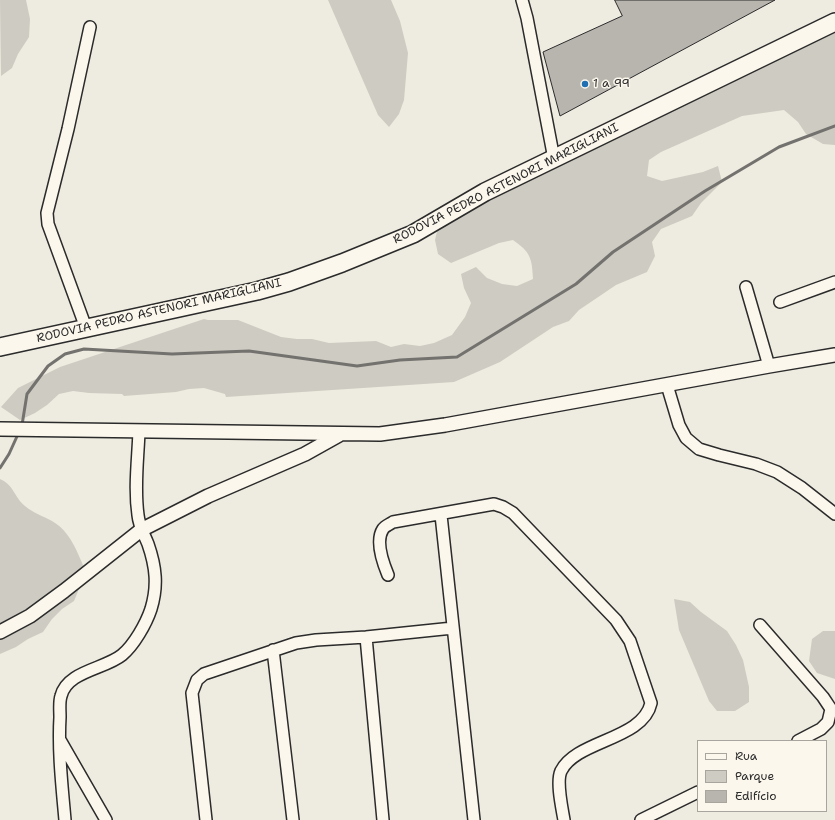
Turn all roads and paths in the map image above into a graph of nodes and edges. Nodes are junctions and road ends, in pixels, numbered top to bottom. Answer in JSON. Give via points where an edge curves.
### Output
{"nodes":[{"id":1,"x":522,"y":0,"type":"edge"},
{"id":2,"x":835,"y":22,"type":"edge"},
{"id":3,"x":90,"y":27,"type":"dead end"},
{"id":4,"x":554,"y":159,"type":"junction"},
{"id":5,"x":835,"y":282,"type":"edge"},
{"id":6,"x":746,"y":287,"type":"dead end"},
{"id":7,"x":780,"y":302,"type":"dead end"},
{"id":8,"x":86,"y":328,"type":"junction"},
{"id":9,"x":0,"y":347,"type":"edge"},
{"id":10,"x":835,"y":355,"type":"edge"},
{"id":11,"x":769,"y":366,"type":"junction"},
{"id":12,"x":667,"y":385,"type":"junction"},
{"id":13,"x":5,"y":429,"type":"edge"},
{"id":14,"x":139,"y":430,"type":"junction"},
{"id":15,"x":340,"y":434,"type":"junction"},
{"id":16,"x":441,"y":514,"type":"junction"},
{"id":17,"x":835,"y":514,"type":"edge"},
{"id":18,"x":141,"y":530,"type":"junction"},
{"id":19,"x":388,"y":575,"type":"dead end"},
{"id":20,"x":760,"y":625,"type":"dead end"},
{"id":21,"x":453,"y":628,"type":"junction"},
{"id":22,"x":0,"y":632,"type":"edge"},
{"id":23,"x":366,"y":637,"type":"junction"},
{"id":24,"x":274,"y":650,"type":"junction"},
{"id":25,"x":59,"y":738,"type":"junction"},
{"id":26,"x":800,"y":740,"type":"edge"},
{"id":27,"x":697,"y":792,"type":"edge"},
{"id":28,"x":65,"y":820,"type":"edge"},
{"id":29,"x":106,"y":820,"type":"edge"},
{"id":30,"x":206,"y":820,"type":"edge"},
{"id":31,"x":294,"y":820,"type":"edge"},
{"id":32,"x":383,"y":820,"type":"edge"},
{"id":33,"x":474,"y":820,"type":"edge"},
{"id":34,"x":564,"y":820,"type":"edge"},
{"id":35,"x":641,"y":820,"type":"edge"}],
"edges":[{"from":1,"to":4,"type":"street"},
{"from":2,"to":4,"type":"main road","name":"RODOVIA PEDRO ASTENORI MARIGLIANI"},
{"from":3,"to":8,"type":"street","via":[[47,213],[48,224]]},
{"from":4,"to":8,"type":"main road","name":"RODOVIA PEDRO ASTENORI MARIGLIANI","via":[[485,192],[413,234],[342,263],[257,291]]},
{"from":5,"to":7,"type":"street"},
{"from":6,"to":11,"type":"street"},
{"from":8,"to":9,"type":"main road","name":"RODOVIA PEDRO ASTENORI MARIGLIANI"},
{"from":10,"to":11,"type":"street"},
{"from":11,"to":12,"type":"street"},
{"from":12,"to":15,"type":"street","via":[[445,425],[380,434]]},
{"from":12,"to":17,"type":"street","via":[[679,425],[686,438],[699,449],[777,472]]},
{"from":13,"to":14,"type":"street"},
{"from":14,"to":15,"type":"street"},
{"from":14,"to":18,"type":"street","via":[[136,489]]},
{"from":15,"to":18,"type":"street","via":[[305,454],[208,496]]},
{"from":16,"to":19,"type":"street","via":[[393,522],[383,528],[379,538],[382,561]]},
{"from":16,"to":21,"type":"street"},
{"from":16,"to":34,"type":"street","via":[[494,504],[513,513],[600,602],[630,641],[651,703],[650,710],[633,727],[570,759],[560,772]]},
{"from":18,"to":22,"type":"street","via":[[30,616]]},
{"from":18,"to":25,"type":"street","via":[[154,562],[156,586],[151,609],[142,631],[122,655],[67,684],[61,696]]},
{"from":20,"to":26,"type":"street","via":[[823,697],[830,709],[828,722],[821,729]]},
{"from":21,"to":23,"type":"street"},
{"from":21,"to":33,"type":"street"},
{"from":23,"to":24,"type":"street","via":[[316,640]]},
{"from":23,"to":32,"type":"street"},
{"from":24,"to":30,"type":"street","via":[[204,674],[197,680],[192,693]]},
{"from":24,"to":31,"type":"street"},
{"from":25,"to":28,"type":"street"},
{"from":25,"to":29,"type":"street"},
{"from":27,"to":35,"type":"street"}]}
